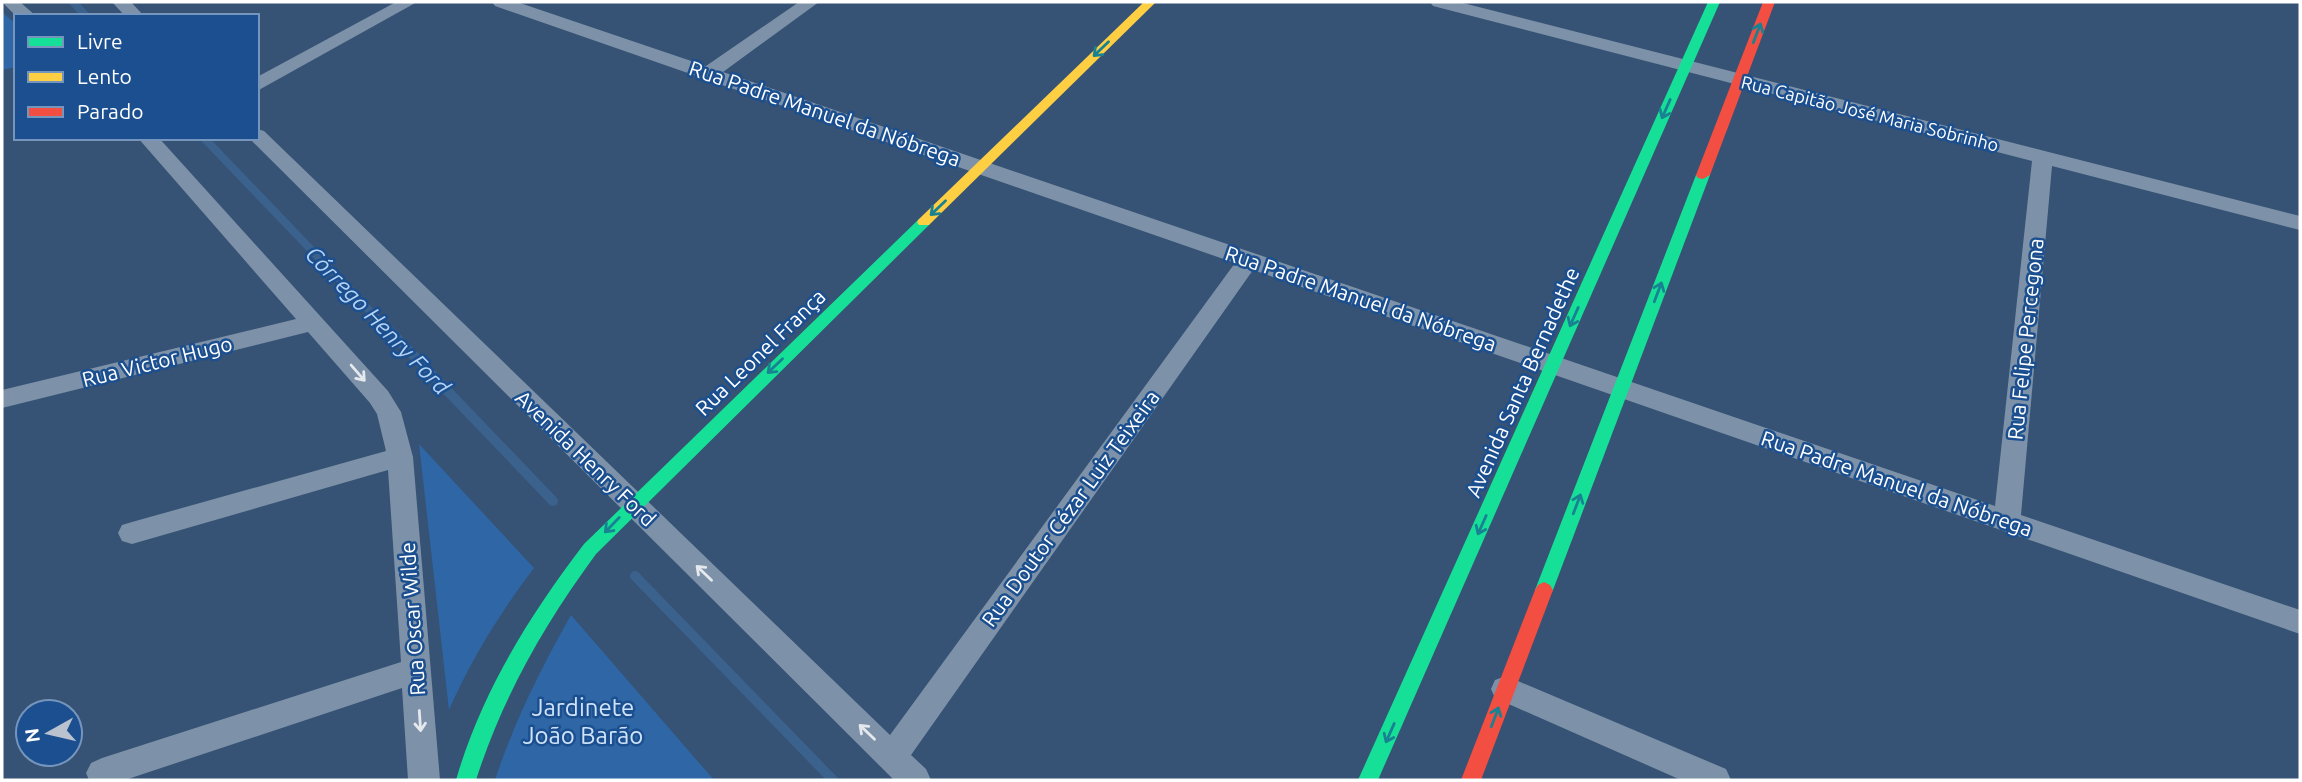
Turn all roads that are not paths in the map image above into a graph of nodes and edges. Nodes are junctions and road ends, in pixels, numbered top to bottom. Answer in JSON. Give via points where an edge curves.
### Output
{"nodes":[{"id":1,"x":10,"y":2,"type":"edge"},
{"id":2,"x":408,"y":2,"type":"edge"},
{"id":3,"x":501,"y":2,"type":"edge"},
{"id":4,"x":810,"y":2,"type":"edge"},
{"id":5,"x":1150,"y":2,"type":"edge"},
{"id":6,"x":1439,"y":2,"type":"edge"},
{"id":7,"x":1714,"y":2,"type":"edge"},
{"id":8,"x":1769,"y":2,"type":"edge"},
{"id":9,"x":25,"y":14,"type":"edge"},
{"id":10,"x":1686,"y":65,"type":"junction"},
{"id":11,"x":709,"y":73,"type":"junction"},
{"id":12,"x":1739,"y":79,"type":"junction"},
{"id":13,"x":259,"y":84,"type":"edge"},
{"id":14,"x":259,"y":137,"type":"edge"},
{"id":15,"x":150,"y":140,"type":"edge"},
{"id":16,"x":2043,"y":157,"type":"junction"},
{"id":17,"x":980,"y":167,"type":"junction"},
{"id":18,"x":2300,"y":223,"type":"edge"},
{"id":19,"x":1249,"y":260,"type":"junction"},
{"id":20,"x":312,"y":323,"type":"junction"},
{"id":21,"x":1553,"y":365,"type":"junction"},
{"id":22,"x":1621,"y":388,"type":"junction"},
{"id":23,"x":2,"y":399,"type":"edge"},
{"id":24,"x":400,"y":457,"type":"junction"},
{"id":25,"x":634,"y":504,"type":"junction"},
{"id":26,"x":2007,"y":521,"type":"junction"},
{"id":27,"x":132,"y":533,"type":"dead end"},
{"id":28,"x":2300,"y":622,"type":"edge"},
{"id":29,"x":416,"y":670,"type":"junction"},
{"id":30,"x":1506,"y":689,"type":"junction"},
{"id":31,"x":892,"y":757,"type":"junction"},
{"id":32,"x":102,"y":773,"type":"dead end"},
{"id":33,"x":424,"y":780,"type":"edge"},
{"id":34,"x":466,"y":780,"type":"edge"},
{"id":35,"x":915,"y":780,"type":"edge"},
{"id":36,"x":1368,"y":780,"type":"edge"},
{"id":37,"x":1471,"y":780,"type":"edge"},
{"id":38,"x":1715,"y":780,"type":"edge"}],
"edges":[{"from":1,"to":9,"type":"street"},
{"from":2,"to":13,"type":"street"},
{"from":3,"to":11,"type":"street","name":"Rua Padre Manuel da Nóbrega"},
{"from":4,"to":11,"type":"street"},
{"from":5,"to":17,"type":"main road","name":"Rua Leonel França","one_way":true},
{"from":6,"to":10,"type":"street","name":"Rua Capitão José Maria Sobrinho"},
{"from":7,"to":10,"type":"main road","name":"Avenida Santa Bernadethe"},
{"from":12,"to":8,"type":"main road","one_way":true},
{"from":10,"to":12,"type":"street","name":"Rua Capitão José Maria Sobrinho"},
{"from":10,"to":21,"type":"main road","name":"Avenida Santa Bernadethe","one_way":true},
{"from":11,"to":17,"type":"street","name":"Rua Padre Manuel da Nóbrega"},
{"from":12,"to":16,"type":"street","name":"Rua Capitão José Maria Sobrinho"},
{"from":22,"to":12,"type":"main road","one_way":true},
{"from":14,"to":25,"type":"street","name":"Avenida Henry Ford"},
{"from":15,"to":20,"type":"street"},
{"from":16,"to":18,"type":"street","name":"Rua Capitão José Maria Sobrinho"},
{"from":16,"to":26,"type":"street","name":"Rua Felipe Percegona"},
{"from":17,"to":19,"type":"street","name":"Rua Padre Manuel da Nóbrega"},
{"from":17,"to":25,"type":"main road","name":"Rua Leonel França","one_way":true},
{"from":19,"to":21,"type":"street","name":"Rua Padre Manuel da Nóbrega"},
{"from":19,"to":31,"type":"street","name":"Rua Doutor Cézar Luiz Teixeira"},
{"from":20,"to":23,"type":"street","name":"Rua Victor Hugo"},
{"from":20,"to":24,"type":"street","one_way":true,"via":[[389,412]]},
{"from":21,"to":22,"type":"street","name":"Rua Padre Manuel da Nóbrega"},
{"from":21,"to":36,"type":"main road","name":"Avenida Santa Bernadethe","one_way":true},
{"from":22,"to":26,"type":"street","name":"Rua Padre Manuel da Nóbrega"},
{"from":30,"to":22,"type":"main road","one_way":true},
{"from":24,"to":27,"type":"street"},
{"from":24,"to":29,"type":"street","name":"Rua Oscar Wilde"},
{"from":31,"to":25,"type":"street","name":"Avenida Henry Ford","one_way":true},
{"from":25,"to":34,"type":"main road","name":"Rua Leonel França","one_way":true,"via":[[565,580],[522,645],[493,700]]},
{"from":26,"to":28,"type":"street","name":"Rua Padre Manuel da Nóbrega"},
{"from":29,"to":32,"type":"street"},
{"from":29,"to":33,"type":"street","name":"Rua Oscar Wilde","one_way":true},
{"from":37,"to":30,"type":"main road","one_way":true},
{"from":30,"to":38,"type":"street"},
{"from":31,"to":35,"type":"street","name":"Avenida Henry Ford"}]}
